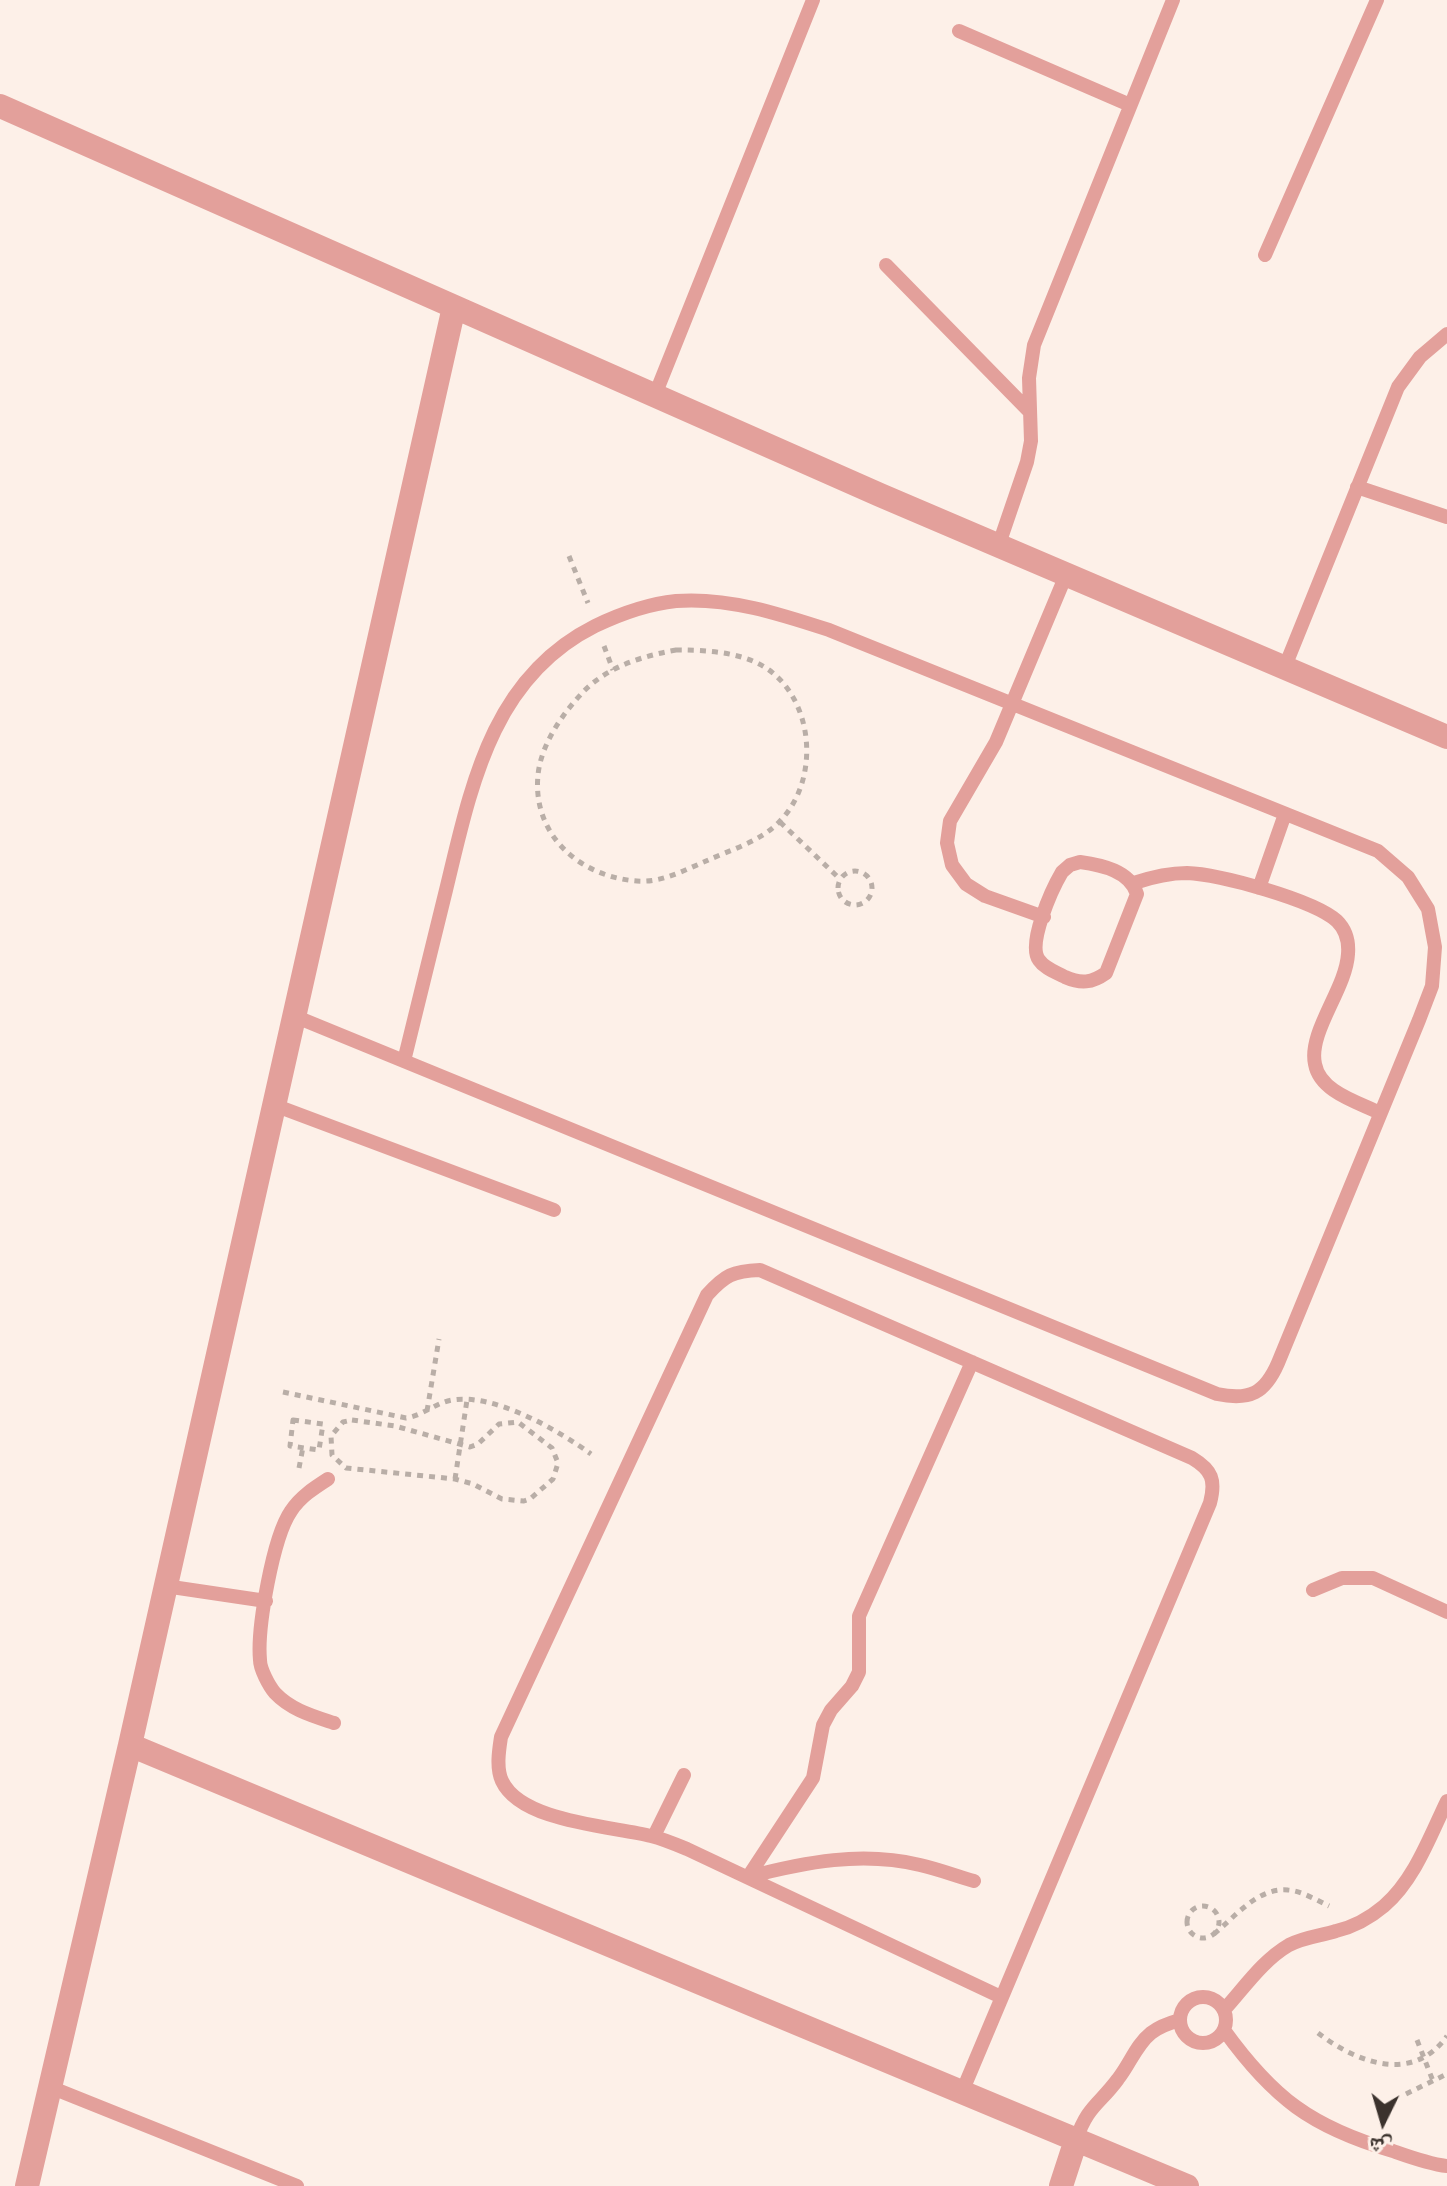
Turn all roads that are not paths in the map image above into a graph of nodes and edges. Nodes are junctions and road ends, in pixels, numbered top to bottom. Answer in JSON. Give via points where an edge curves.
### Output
{"nodes":[{"id":1,"x":813,"y":0,"type":"edge"},
{"id":2,"x":1173,"y":0,"type":"edge"},
{"id":3,"x":1377,"y":0,"type":"edge"},
{"id":4,"x":959,"y":31,"type":"dead end"},
{"id":5,"x":1130,"y":105,"type":"junction"},
{"id":6,"x":0,"y":106,"type":"edge"},
{"id":7,"x":1265,"y":255,"type":"dead end"},
{"id":8,"x":886,"y":265,"type":"dead end"},
{"id":9,"x":454,"y":307,"type":"junction"},
{"id":10,"x":1447,"y":334,"type":"edge"},
{"id":11,"x":655,"y":395,"type":"junction"},
{"id":12,"x":1029,"y":411,"type":"junction"},
{"id":13,"x":1357,"y":487,"type":"junction"},
{"id":14,"x":1447,"y":517,"type":"edge"},
{"id":15,"x":998,"y":547,"type":"junction"},
{"id":16,"x":1066,"y":575,"type":"junction"},
{"id":17,"x":1284,"y":669,"type":"junction"},
{"id":18,"x":1011,"y":703,"type":"junction"},
{"id":19,"x":1447,"y":737,"type":"edge"},
{"id":20,"x":1285,"y":814,"type":"junction"},
{"id":21,"x":1134,"y":883,"type":"junction"},
{"id":22,"x":1259,"y":888,"type":"junction"},
{"id":23,"x":1044,"y":917,"type":"junction"},
{"id":24,"x":294,"y":1016,"type":"junction"},
{"id":25,"x":404,"y":1061,"type":"junction"},
{"id":26,"x":274,"y":1105,"type":"junction"},
{"id":27,"x":1380,"y":1113,"type":"junction"},
{"id":28,"x":554,"y":1210,"type":"dead end"},
{"id":29,"x":972,"y":1362,"type":"junction"},
{"id":30,"x":328,"y":1479,"type":"dead end"},
{"id":31,"x":165,"y":1586,"type":"junction"},
{"id":32,"x":1313,"y":1590,"type":"dead end"},
{"id":33,"x":266,"y":1601,"type":"junction"},
{"id":34,"x":1447,"y":1612,"type":"edge"},
{"id":35,"x":334,"y":1723,"type":"dead end"},
{"id":36,"x":130,"y":1745,"type":"junction"},
{"id":37,"x":684,"y":1775,"type":"dead end"},
{"id":38,"x":1447,"y":1801,"type":"edge"},
{"id":39,"x":654,"y":1836,"type":"junction"},
{"id":40,"x":748,"y":1877,"type":"junction"},
{"id":41,"x":974,"y":1881,"type":"dead end"},
{"id":42,"x":1001,"y":1997,"type":"junction"},
{"id":43,"x":1224,"y":2010,"type":"junction"},
{"id":44,"x":1180,"y":2020,"type":"junction"},
{"id":45,"x":1224,"y":2030,"type":"junction"},
{"id":46,"x":50,"y":2087,"type":"junction"},
{"id":47,"x":962,"y":2092,"type":"junction"},
{"id":48,"x":1076,"y":2140,"type":"junction"},
{"id":49,"x":1447,"y":2166,"type":"edge"},
{"id":50,"x":27,"y":2186,"type":"edge"},
{"id":51,"x":297,"y":2186,"type":"edge"},
{"id":52,"x":1061,"y":2186,"type":"edge"},
{"id":53,"x":1187,"y":2186,"type":"edge"}],
"edges":[{"from":1,"to":11,"type":"lane"},
{"from":2,"to":5,"type":"lane"},
{"from":3,"to":7,"type":"lane"},
{"from":4,"to":5,"type":"lane"},
{"from":5,"to":12,"type":"lane","via":[[1034,345]]},
{"from":6,"to":9,"type":"street"},
{"from":8,"to":12,"type":"lane"},
{"from":9,"to":11,"type":"street"},
{"from":9,"to":24,"type":"street"},
{"from":10,"to":13,"type":"lane","via":[[1420,357],[1398,387]]},
{"from":11,"to":15,"type":"street"},
{"from":12,"to":15,"type":"lane","via":[[1027,462]]},
{"from":13,"to":14,"type":"lane"},
{"from":13,"to":17,"type":"lane"},
{"from":15,"to":16,"type":"street"},
{"from":16,"to":17,"type":"street"},
{"from":16,"to":18,"type":"lane"},
{"from":17,"to":19,"type":"street"},
{"from":18,"to":20,"type":"lane"},
{"from":18,"to":23,"type":"lane","via":[[988,759],[950,821],[947,843],[952,865],[966,884]]},
{"from":18,"to":25,"type":"lane","via":[[829,630],[729,603],[675,601],[623,613],[575,636],[533,670],[501,714],[480,763]]},
{"from":20,"to":22,"type":"lane"},
{"from":20,"to":27,"type":"lane","via":[[1378,851],[1408,877],[1428,909],[1435,947],[1432,986]]},
{"from":21,"to":22,"type":"lane","via":[[1186,873]]},
{"from":21,"to":23,"type":"lane","via":[[1091,863],[1070,865],[1056,882]]},
{"from":21,"to":23,"type":"lane","via":[[1134,905],[1106,973],[1097,979],[1076,981],[1040,963],[1035,944]]},
{"from":22,"to":27,"type":"lane","via":[[1324,912],[1347,936],[1342,981],[1319,1035],[1314,1062],[1326,1086]]},
{"from":24,"to":25,"type":"lane"},
{"from":24,"to":26,"type":"street"},
{"from":25,"to":27,"type":"lane","via":[[1236,1398],[1255,1393],[1270,1381]]},
{"from":26,"to":28,"type":"lane"},
{"from":26,"to":31,"type":"street"},
{"from":29,"to":39,"type":"lane","via":[[760,1270],[721,1279],[707,1295],[547,1634],[498,1754],[501,1779],[528,1806]]},
{"from":29,"to":40,"type":"lane","via":[[859,1616],[859,1672],[823,1725],[813,1778]]},
{"from":29,"to":42,"type":"lane","via":[[1192,1458],[1208,1468],[1215,1485]]},
{"from":30,"to":33,"type":"lane","via":[[300,1500],[281,1528]]},
{"from":31,"to":33,"type":"lane"},
{"from":31,"to":36,"type":"street"},
{"from":32,"to":34,"type":"lane","via":[[1342,1578],[1373,1578]]},
{"from":33,"to":35,"type":"lane","via":[[260,1664],[274,1692],[300,1712]]},
{"from":36,"to":46,"type":"street"},
{"from":36,"to":47,"type":"street"},
{"from":37,"to":39,"type":"lane"},
{"from":38,"to":43,"type":"lane","via":[[1403,1885],[1385,1906],[1363,1921],[1289,1945]]},
{"from":39,"to":40,"type":"lane"},
{"from":40,"to":41,"type":"lane","via":[[804,1862],[862,1858],[919,1864]]},
{"from":40,"to":42,"type":"lane"},
{"from":42,"to":47,"type":"lane"},
{"from":43,"to":44,"type":"lane","via":[[1218,2002],[1198,1997],[1188,2002]]},
{"from":43,"to":45,"type":"lane"},
{"from":44,"to":45,"type":"lane","via":[[1182,2030],[1198,2043],[1218,2038]]},
{"from":44,"to":48,"type":"lane","via":[[1157,2029],[1139,2046],[1120,2077],[1089,2110]]},
{"from":45,"to":49,"type":"lane","via":[[1270,2086],[1328,2128]]},
{"from":46,"to":50,"type":"street"},
{"from":46,"to":51,"type":"lane"},
{"from":47,"to":48,"type":"street"},
{"from":48,"to":52,"type":"street"},
{"from":48,"to":53,"type":"street"}]}
